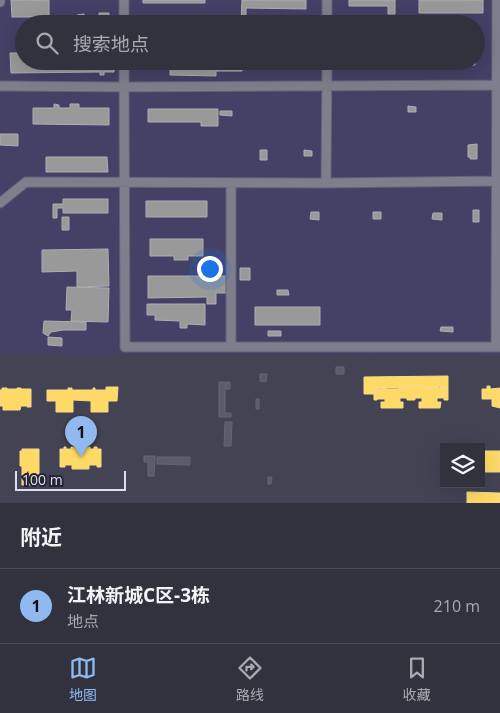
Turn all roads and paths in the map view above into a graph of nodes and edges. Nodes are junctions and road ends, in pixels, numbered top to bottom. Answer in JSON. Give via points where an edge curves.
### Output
{"nodes":[{"id":1,"x":124,"y":0,"type":"edge"},
{"id":2,"x":327,"y":0,"type":"edge"},
{"id":3,"x":497,"y":0,"type":"edge"},
{"id":4,"x":124,"y":15,"type":"edge"},
{"id":5,"x":327,"y":15,"type":"edge"},
{"id":6,"x":124,"y":70,"type":"edge"},
{"id":7,"x":327,"y":70,"type":"edge"},
{"id":8,"x":498,"y":85,"type":"edge"},
{"id":9,"x":0,"y":86,"type":"edge"},
{"id":10,"x":327,"y":86,"type":"junction"},
{"id":11,"x":124,"y":87,"type":"junction"},
{"id":12,"x":498,"y":181,"type":"edge"},
{"id":13,"x":124,"y":183,"type":"junction"},
{"id":14,"x":231,"y":183,"type":"junction"},
{"id":15,"x":326,"y":183,"type":"junction"},
{"id":16,"x":0,"y":203,"type":"edge"},
{"id":17,"x":231,"y":347,"type":"junction"},
{"id":18,"x":498,"y":347,"type":"edge"}],
"edges":[{"from":1,"to":4,"type":"street"},
{"from":2,"to":5,"type":"street"},
{"from":3,"to":8,"type":"street"},
{"from":6,"to":11,"type":"street"},
{"from":7,"to":10,"type":"street"},
{"from":8,"to":10,"type":"street"},
{"from":8,"to":12,"type":"street"},
{"from":9,"to":11,"type":"street"},
{"from":10,"to":11,"type":"street"},
{"from":10,"to":15,"type":"street"},
{"from":11,"to":13,"type":"street"},
{"from":12,"to":15,"type":"street"},
{"from":12,"to":18,"type":"street"},
{"from":13,"to":14,"type":"street"},
{"from":13,"to":16,"type":"street","via":[[26,182]]},
{"from":13,"to":17,"type":"street","via":[[125,347]]},
{"from":14,"to":15,"type":"street"},
{"from":14,"to":17,"type":"street"},
{"from":17,"to":18,"type":"street"}]}
